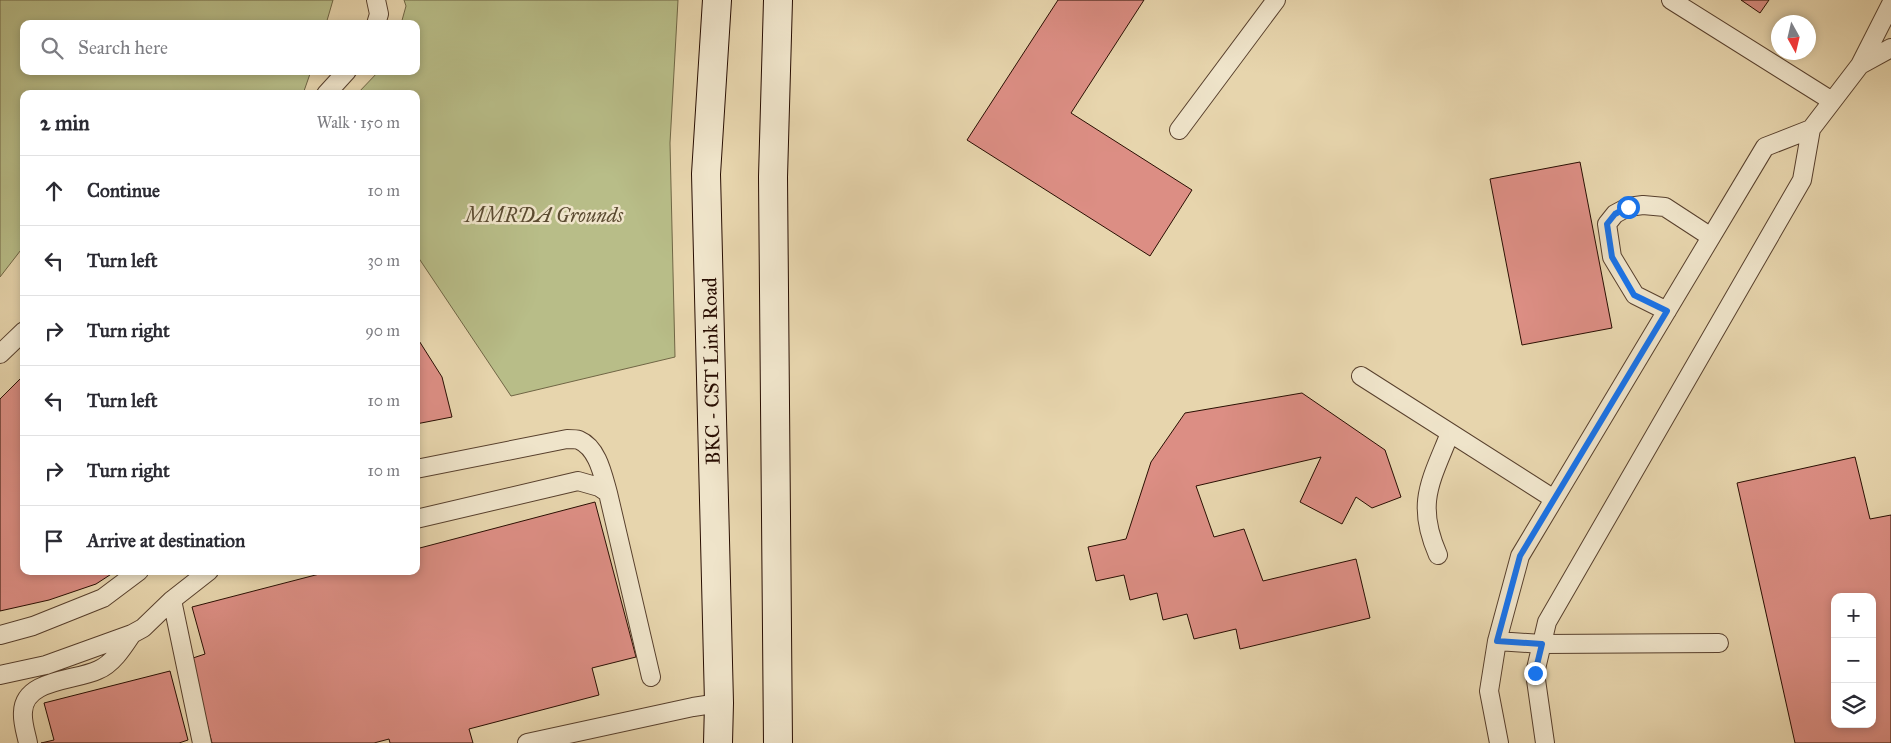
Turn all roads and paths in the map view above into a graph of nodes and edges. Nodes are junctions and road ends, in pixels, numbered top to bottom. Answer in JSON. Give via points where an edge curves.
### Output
{"nodes":[{"id":1,"x":376,"y":0,"type":"edge"},
{"id":2,"x":717,"y":0,"type":"edge"},
{"id":3,"x":778,"y":0,"type":"edge"},
{"id":4,"x":1276,"y":0,"type":"edge"},
{"id":5,"x":1671,"y":0,"type":"edge"},
{"id":6,"x":1891,"y":4,"type":"edge"},
{"id":7,"x":377,"y":20,"type":"edge"},
{"id":8,"x":1891,"y":48,"type":"edge"},
{"id":9,"x":1860,"y":65,"type":"junction"},
{"id":10,"x":344,"y":75,"type":"edge"},
{"id":11,"x":330,"y":90,"type":"edge"},
{"id":12,"x":1832,"y":101,"type":"junction"},
{"id":13,"x":1811,"y":129,"type":"junction"},
{"id":14,"x":1179,"y":130,"type":"dead end"},
{"id":15,"x":1711,"y":237,"type":"junction"},
{"id":16,"x":1667,"y":311,"type":"junction"},
{"id":17,"x":20,"y":335,"type":"edge"},
{"id":18,"x":0,"y":354,"type":"edge"},
{"id":19,"x":1361,"y":376,"type":"dead end"},
{"id":20,"x":1450,"y":433,"type":"junction"},
{"id":21,"x":420,"y":468,"type":"edge"},
{"id":22,"x":608,"y":493,"type":"junction"},
{"id":23,"x":1554,"y":499,"type":"junction"},
{"id":24,"x":420,"y":518,"type":"edge"},
{"id":25,"x":1438,"y":555,"type":"dead end"},
{"id":26,"x":134,"y":575,"type":"edge"},
{"id":27,"x":204,"y":575,"type":"edge"},
{"id":28,"x":172,"y":600,"type":"junction"},
{"id":29,"x":132,"y":634,"type":"junction"},
{"id":30,"x":0,"y":635,"type":"edge"},
{"id":31,"x":1497,"y":641,"type":"junction"},
{"id":32,"x":1719,"y":643,"type":"dead end"},
{"id":33,"x":1542,"y":644,"type":"junction"},
{"id":34,"x":0,"y":674,"type":"edge"},
{"id":35,"x":651,"y":678,"type":"dead end"},
{"id":36,"x":719,"y":703,"type":"junction"},
{"id":37,"x":28,"y":743,"type":"edge"},
{"id":38,"x":202,"y":743,"type":"edge"},
{"id":39,"x":527,"y":743,"type":"edge"},
{"id":40,"x":718,"y":743,"type":"edge"},
{"id":41,"x":778,"y":743,"type":"edge"},
{"id":42,"x":1499,"y":743,"type":"edge"},
{"id":43,"x":1545,"y":743,"type":"edge"}],
"edges":[{"from":1,"to":7,"type":"lane"},
{"from":2,"to":36,"type":"street","name":"BKC - CST Link Road","via":[[706,174]]},
{"from":3,"to":41,"type":"street","via":[[773,177]]},
{"from":4,"to":14,"type":"lane"},
{"from":5,"to":12,"type":"lane"},
{"from":6,"to":9,"type":"lane"},
{"from":8,"to":9,"type":"lane"},
{"from":9,"to":12,"type":"lane"},
{"from":10,"to":11,"type":"lane"},
{"from":12,"to":13,"type":"lane"},
{"from":13,"to":15,"type":"lane","via":[[1765,147]]},
{"from":13,"to":33,"type":"lane","via":[[1802,180],[1547,622]]},
{"from":15,"to":16,"type":"lane"},
{"from":15,"to":16,"type":"lane","via":[[1665,207],[1628,207],[1615,214],[1607,224],[1612,257],[1634,295]]},
{"from":16,"to":23,"type":"lane"},
{"from":17,"to":18,"type":"lane"},
{"from":19,"to":20,"type":"lane"},
{"from":20,"to":23,"type":"lane"},
{"from":20,"to":25,"type":"lane","via":[[1428,491],[1426,517]]},
{"from":21,"to":22,"type":"lane","via":[[567,439],[579,440],[592,450]]},
{"from":22,"to":24,"type":"lane","via":[[578,481]]},
{"from":22,"to":35,"type":"lane"},
{"from":23,"to":31,"type":"lane","via":[[1520,556]]},
{"from":26,"to":30,"type":"lane","via":[[103,598],[33,626]]},
{"from":27,"to":28,"type":"lane"},
{"from":28,"to":29,"type":"lane","via":[[144,628]]},
{"from":28,"to":38,"type":"lane"},
{"from":29,"to":34,"type":"lane","via":[[46,665]]},
{"from":29,"to":37,"type":"lane","via":[[100,670],[36,689],[26,698],[23,713]]},
{"from":31,"to":33,"type":"lane"},
{"from":31,"to":42,"type":"lane","via":[[1489,691]]},
{"from":32,"to":33,"type":"lane"},
{"from":33,"to":43,"type":"lane","via":[[1535,673]]},
{"from":36,"to":39,"type":"lane"},
{"from":36,"to":40,"type":"street","name":"BKC - CST Link Road"}]}
